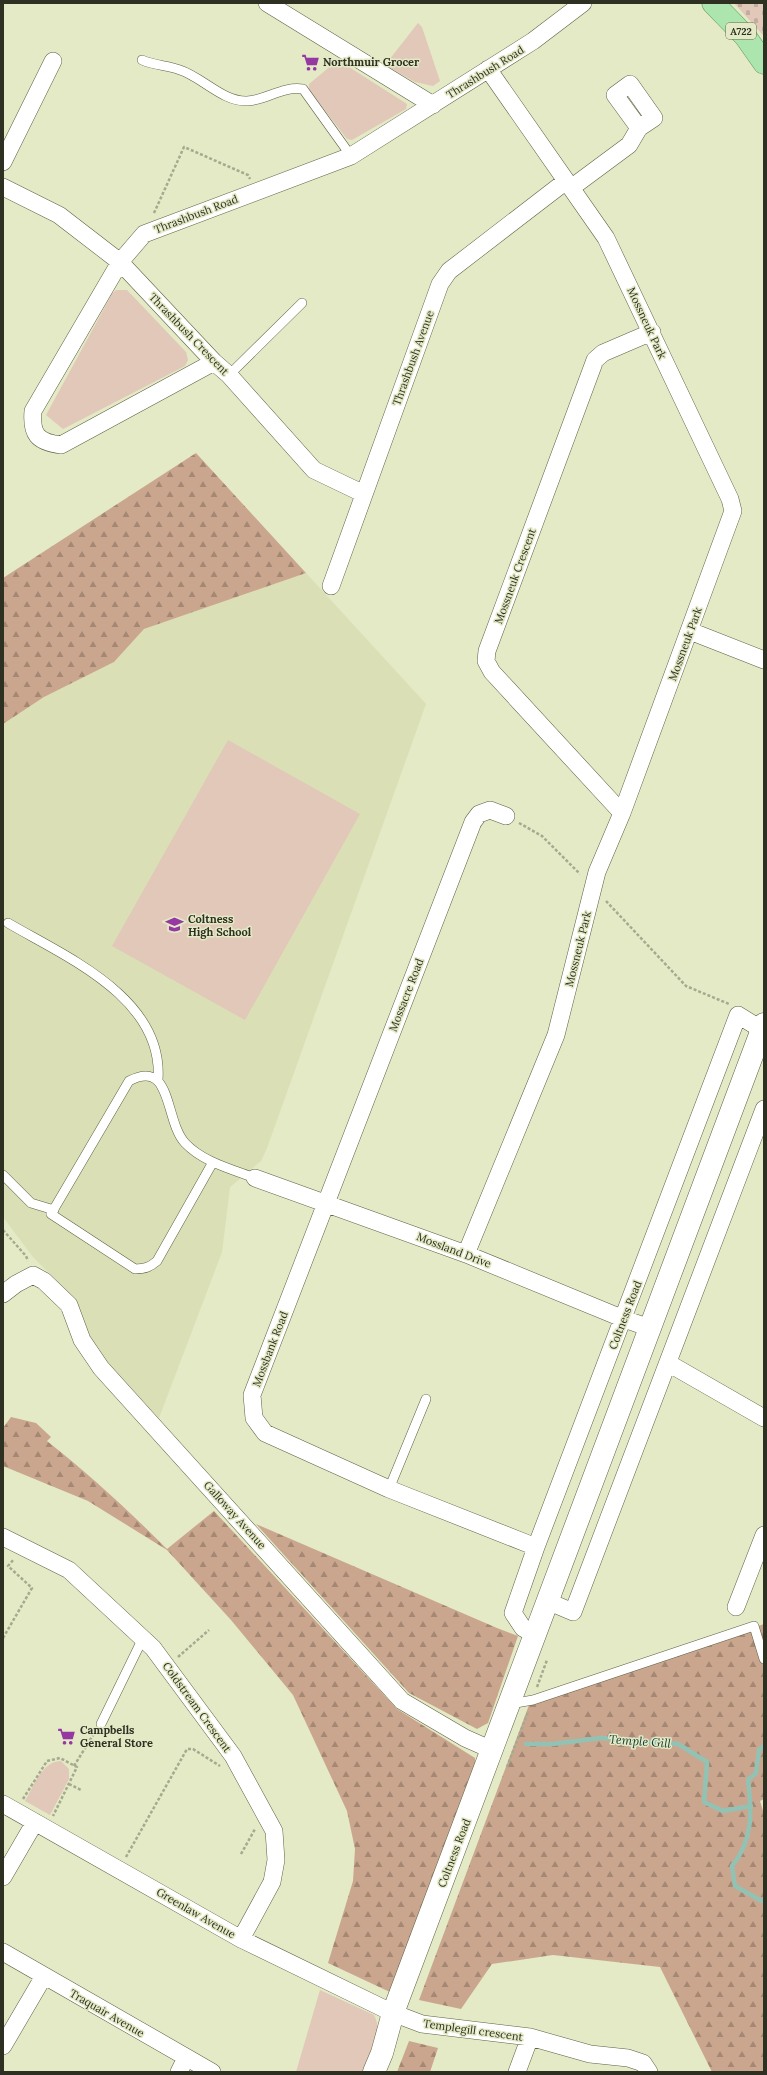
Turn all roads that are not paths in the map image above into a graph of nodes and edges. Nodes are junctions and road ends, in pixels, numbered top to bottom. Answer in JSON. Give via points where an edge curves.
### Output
{"nodes":[{"id":1,"x":267,"y":3,"type":"edge"},
{"id":2,"x":583,"y":3,"type":"edge"},
{"id":3,"x":713,"y":3,"type":"edge"},
{"id":4,"x":142,"y":60,"type":"dead end"},
{"id":5,"x":53,"y":61,"type":"dead end"},
{"id":6,"x":764,"y":63,"type":"edge"},
{"id":7,"x":488,"y":69,"type":"junction"},
{"id":8,"x":433,"y":105,"type":"junction"},
{"id":9,"x":639,"y":128,"type":"dead end"},
{"id":10,"x":351,"y":156,"type":"junction"},
{"id":11,"x":3,"y":162,"type":"edge"},
{"id":12,"x":568,"y":185,"type":"junction"},
{"id":13,"x":3,"y":187,"type":"edge"},
{"id":14,"x":120,"y":262,"type":"junction"},
{"id":15,"x":302,"y":303,"type":"dead end"},
{"id":16,"x":652,"y":332,"type":"junction"},
{"id":17,"x":214,"y":362,"type":"junction"},
{"id":18,"x":229,"y":374,"type":"junction"},
{"id":19,"x":364,"y":494,"type":"junction"},
{"id":20,"x":331,"y":586,"type":"dead end"},
{"id":21,"x":690,"y":631,"type":"junction"},
{"id":22,"x":764,"y":660,"type":"edge"},
{"id":23,"x":622,"y":813,"type":"junction"},
{"id":24,"x":506,"y":816,"type":"road end"},
{"id":25,"x":8,"y":923,"type":"dead end"},
{"id":26,"x":764,"y":1028,"type":"edge"},
{"id":27,"x":158,"y":1080,"type":"junction"},
{"id":28,"x":764,"y":1109,"type":"edge"},
{"id":29,"x":213,"y":1162,"type":"junction"},
{"id":30,"x":3,"y":1175,"type":"edge"},
{"id":31,"x":255,"y":1178,"type":"joint"},
{"id":32,"x":325,"y":1203,"type":"junction"},
{"id":33,"x":54,"y":1210,"type":"junction"},
{"id":34,"x":466,"y":1254,"type":"junction"},
{"id":35,"x":3,"y":1294,"type":"edge"},
{"id":36,"x":624,"y":1320,"type":"junction"},
{"id":37,"x":650,"y":1328,"type":"junction"},
{"id":38,"x":668,"y":1363,"type":"junction"},
{"id":39,"x":426,"y":1399,"type":"dead end"},
{"id":40,"x":764,"y":1418,"type":"edge"},
{"id":41,"x":389,"y":1489,"type":"junction"},
{"id":42,"x":764,"y":1535,"type":"edge"},
{"id":43,"x":3,"y":1537,"type":"edge"},
{"id":44,"x":536,"y":1547,"type":"junction"},
{"id":45,"x":547,"y":1601,"type":"junction"},
{"id":46,"x":736,"y":1607,"type":"dead end"},
{"id":47,"x":534,"y":1634,"type":"junction"},
{"id":48,"x":143,"y":1638,"type":"junction"},
{"id":49,"x":764,"y":1659,"type":"edge"},
{"id":50,"x":509,"y":1704,"type":"junction"},
{"id":51,"x":101,"y":1724,"type":"road end"},
{"id":52,"x":492,"y":1750,"type":"junction"},
{"id":53,"x":9,"y":1807,"type":"edge"},
{"id":54,"x":41,"y":1825,"type":"junction"},
{"id":55,"x":3,"y":1877,"type":"edge"},
{"id":56,"x":241,"y":1939,"type":"junction"},
{"id":57,"x":3,"y":1952,"type":"edge"},
{"id":58,"x":44,"y":1976,"type":"junction"},
{"id":59,"x":393,"y":2013,"type":"junction"},
{"id":60,"x":530,"y":2038,"type":"junction"},
{"id":61,"x":3,"y":2046,"type":"edge"},
{"id":62,"x":183,"y":2065,"type":"edge"},
{"id":63,"x":212,"y":2072,"type":"edge"},
{"id":64,"x":374,"y":2072,"type":"edge"},
{"id":65,"x":517,"y":2072,"type":"edge"},
{"id":66,"x":649,"y":2072,"type":"edge"}],
"edges":[{"from":1,"to":8,"type":"street"},
{"from":2,"to":7,"type":"street","name":"Thrashbush Road","via":[[533,41]]},
{"from":3,"to":6,"type":"main road","number":"A722","via":[[745,36]]},
{"from":4,"to":10,"type":"lane","via":[[155,66],[182,70],[236,99],[247,101],[293,87],[303,89]]},
{"from":5,"to":11,"type":"street"},
{"from":7,"to":8,"type":"street","name":"Thrashbush Road"},
{"from":7,"to":12,"type":"street","name":"Mossneuk Park"},
{"from":8,"to":10,"type":"street","name":"Thrashbush Road"},
{"from":9,"to":12,"type":"street","name":"Thrashbush Avenue","via":[[629,145]]},
{"from":10,"to":14,"type":"street","name":"Thrashbush Road","via":[[144,234]]},
{"from":12,"to":16,"type":"street","name":"Mossneuk Park","via":[[606,238]]},
{"from":12,"to":19,"type":"street","name":"Thrashbush Avenue","via":[[449,271],[440,284]]},
{"from":13,"to":14,"type":"street","name":"Thrashbush Crescent","via":[[59,215]]},
{"from":14,"to":17,"type":"street","name":"Thrashbush Crescent"},
{"from":14,"to":17,"type":"street","name":"Thrashbush Road","via":[[32,411],[32,426],[38,438],[61,445]]},
{"from":15,"to":18,"type":"lane"},
{"from":16,"to":21,"type":"street","name":"Mossneuk Park","via":[[730,499],[733,511]]},
{"from":16,"to":23,"type":"street","name":"Mossneuk Crescent","via":[[602,353],[595,360],[487,651],[486,661],[492,672]]},
{"from":17,"to":18,"type":"street","name":"Thrashbush Crescent"},
{"from":18,"to":19,"type":"street","name":"Thrashbush Crescent","via":[[314,470]]},
{"from":19,"to":20,"type":"street","name":"Thrashbush Avenue"},
{"from":21,"to":22,"type":"street"},
{"from":21,"to":23,"type":"street","name":"Mossneuk Park"},
{"from":23,"to":34,"type":"street","name":"Mossneuk Park","via":[[597,872],[556,1035]]},
{"from":24,"to":32,"type":"street","name":"Mossacre Road","via":[[490,810],[479,814],[473,822]]},
{"from":25,"to":27,"type":"lane","via":[[93,972],[118,991],[139,1016],[154,1044],[159,1063]]},
{"from":26,"to":36,"type":"street","name":"Coltness Road","via":[[738,1015]]},
{"from":26,"to":37,"type":"street","name":"Coltness Road"},
{"from":27,"to":29,"type":"lane","via":[[163,1087],[177,1132],[195,1152]]},
{"from":27,"to":33,"type":"lane","via":[[149,1075],[138,1076],[129,1081]]},
{"from":28,"to":38,"type":"street"},
{"from":29,"to":31,"type":"lane"},
{"from":29,"to":33,"type":"lane","via":[[157,1261],[142,1269],[135,1269],[51,1214]]},
{"from":30,"to":33,"type":"lane","via":[[31,1203]]},
{"from":31,"to":32,"type":"street","name":"Mossland Drive"},
{"from":32,"to":34,"type":"street","name":"Mossland Drive"},
{"from":32,"to":41,"type":"street","name":"Mossbank Road","via":[[252,1395],[254,1418],[265,1433]]},
{"from":34,"to":36,"type":"street","name":"Mossland Drive"},
{"from":35,"to":52,"type":"street","name":"Galloway Avenue","via":[[33,1275],[44,1281],[69,1305],[82,1340],[101,1368],[402,1701],[465,1738]]},
{"from":36,"to":37,"type":"street","name":"Mossland Drive"},
{"from":36,"to":44,"type":"street","name":"Coltness Road"},
{"from":37,"to":45,"type":"street","name":"Coltness Road"},
{"from":38,"to":40,"type":"street"},
{"from":38,"to":45,"type":"street","via":[[573,1612]]},
{"from":39,"to":41,"type":"lane"},
{"from":41,"to":44,"type":"street","name":"Mossbank Road"},
{"from":42,"to":46,"type":"street"},
{"from":43,"to":48,"type":"street","name":"Coldstream Crescent","via":[[69,1570]]},
{"from":44,"to":47,"type":"street","name":"Coltness Road","via":[[513,1613],[523,1628]]},
{"from":45,"to":47,"type":"street","name":"Coltness Road"},
{"from":47,"to":50,"type":"street","name":"Coltness Road"},
{"from":48,"to":51,"type":"lane"},
{"from":48,"to":56,"type":"street","name":"Coldstream Crescent","via":[[167,1666],[237,1763],[274,1831],[276,1860],[272,1882]]},
{"from":49,"to":50,"type":"lane","via":[[754,1626],[533,1700]]},
{"from":50,"to":52,"type":"street","name":"Coltness Road"},
{"from":52,"to":59,"type":"street","name":"Coltness Road"},
{"from":53,"to":54,"type":"street","name":"Greenlaw Avenue"},
{"from":54,"to":55,"type":"street"},
{"from":54,"to":56,"type":"street","name":"Greenlaw Avenue"},
{"from":56,"to":59,"type":"street","name":"Greenlaw Avenue"},
{"from":57,"to":58,"type":"street","name":"Traquair Avenue"},
{"from":58,"to":61,"type":"street"},
{"from":58,"to":62,"type":"street","name":"Traquair Avenue"},
{"from":59,"to":60,"type":"street","name":"Templegill crescent","via":[[422,2024]]},
{"from":59,"to":64,"type":"street","name":"Coltness Road","via":[[382,2054]]},
{"from":60,"to":65,"type":"street","name":"Templegill crescent"},
{"from":60,"to":66,"type":"street","name":"Templegill crescent","via":[[590,2054],[628,2058],[643,2063]]},
{"from":62,"to":63,"type":"street","name":"Traquair Avenue"}]}
